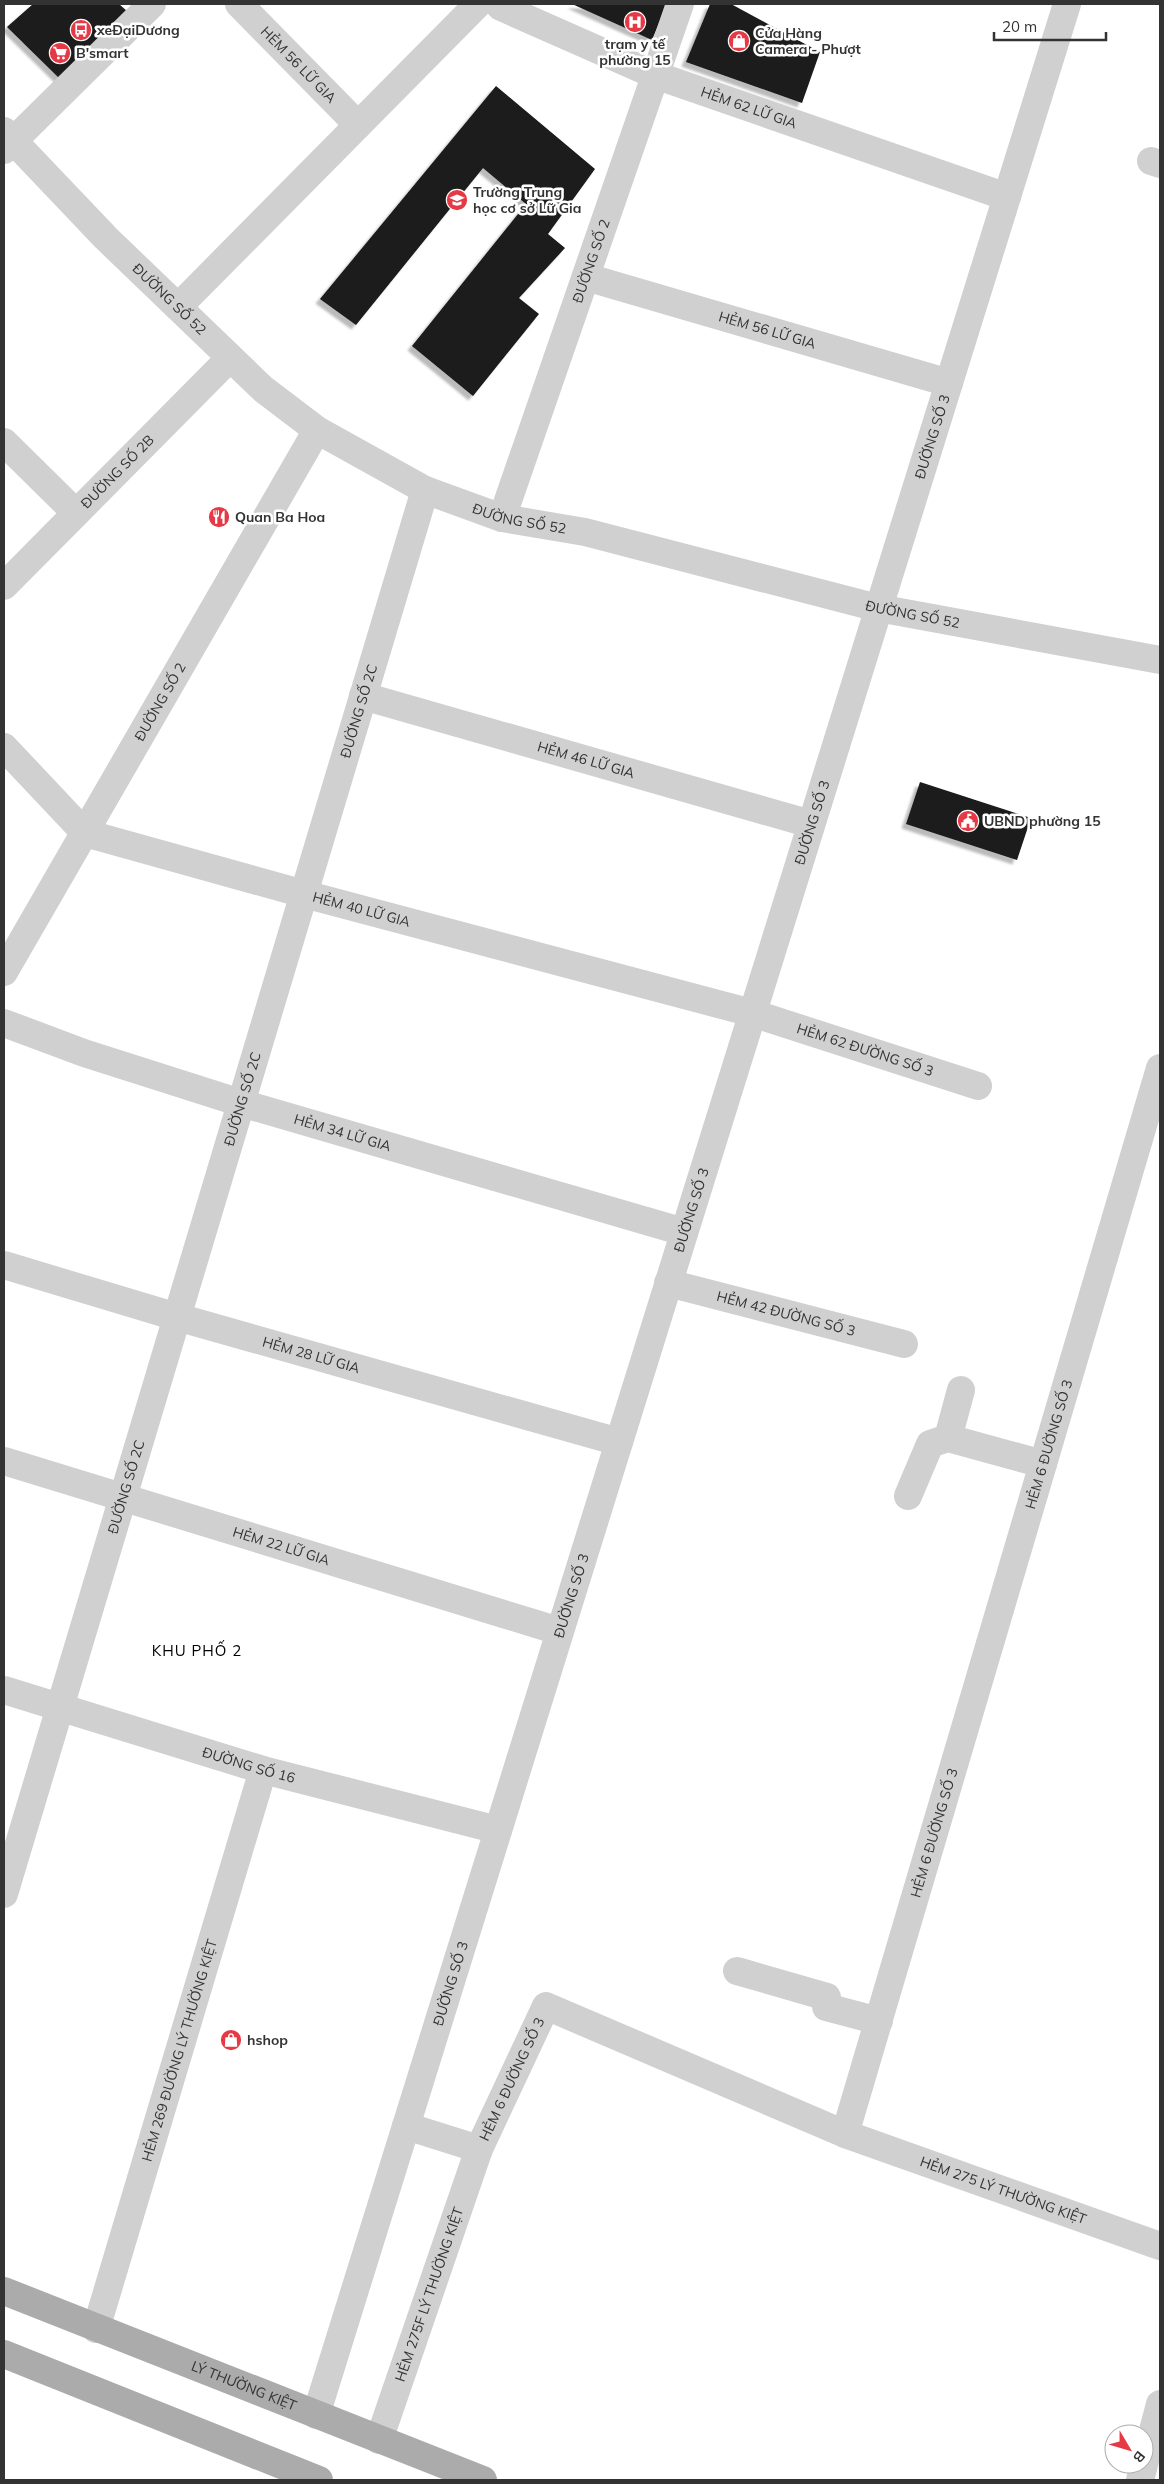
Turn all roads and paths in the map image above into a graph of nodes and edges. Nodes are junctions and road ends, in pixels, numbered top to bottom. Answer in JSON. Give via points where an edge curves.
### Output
{"nodes":[{"id":1,"x":152,"y":4,"type":"edge"},
{"id":2,"x":239,"y":4,"type":"edge"},
{"id":3,"x":478,"y":4,"type":"edge"},
{"id":4,"x":498,"y":4,"type":"edge"},
{"id":5,"x":680,"y":4,"type":"edge"},
{"id":6,"x":1062,"y":5,"type":"edge"},
{"id":7,"x":655,"y":75,"type":"junction"},
{"id":8,"x":358,"y":125,"type":"junction"},
{"id":9,"x":7,"y":141,"type":"edge"},
{"id":10,"x":1007,"y":197,"type":"junction"},
{"id":11,"x":586,"y":277,"type":"junction"},
{"id":12,"x":178,"y":307,"type":"junction"},
{"id":13,"x":230,"y":358,"type":"junction"},
{"id":14,"x":949,"y":383,"type":"junction"},
{"id":15,"x":317,"y":430,"type":"junction"},
{"id":16,"x":4,"y":442,"type":"edge"},
{"id":17,"x":425,"y":490,"type":"junction"},
{"id":18,"x":76,"y":513,"type":"junction"},
{"id":19,"x":502,"y":518,"type":"junction"},
{"id":20,"x":4,"y":586,"type":"edge"},
{"id":21,"x":878,"y":608,"type":"junction"},
{"id":22,"x":1160,"y":660,"type":"edge"},
{"id":23,"x":363,"y":696,"type":"junction"},
{"id":24,"x":4,"y":747,"type":"edge"},
{"id":25,"x":811,"y":824,"type":"junction"},
{"id":26,"x":85,"y":833,"type":"junction"},
{"id":27,"x":304,"y":894,"type":"junction"},
{"id":28,"x":4,"y":972,"type":"edge"},
{"id":29,"x":752,"y":1013,"type":"junction"},
{"id":30,"x":4,"y":1023,"type":"edge"},
{"id":31,"x":1160,"y":1068,"type":"edge"},
{"id":32,"x":978,"y":1086,"type":"dead end"},
{"id":33,"x":241,"y":1103,"type":"junction"},
{"id":34,"x":684,"y":1232,"type":"junction"},
{"id":35,"x":4,"y":1265,"type":"edge"},
{"id":36,"x":668,"y":1283,"type":"junction"},
{"id":37,"x":177,"y":1317,"type":"junction"},
{"id":38,"x":904,"y":1344,"type":"dead end"},
{"id":39,"x":961,"y":1390,"type":"dead end"},
{"id":40,"x":948,"y":1438,"type":"junction"},
{"id":41,"x":618,"y":1442,"type":"junction"},
{"id":42,"x":4,"y":1461,"type":"edge"},
{"id":43,"x":1043,"y":1464,"type":"junction"},
{"id":44,"x":908,"y":1496,"type":"dead end"},
{"id":45,"x":123,"y":1497,"type":"junction"},
{"id":46,"x":559,"y":1631,"type":"junction"},
{"id":47,"x":4,"y":1690,"type":"edge"},
{"id":48,"x":60,"y":1708,"type":"junction"},
{"id":49,"x":262,"y":1770,"type":"junction"},
{"id":50,"x":498,"y":1830,"type":"junction"},
{"id":51,"x":4,"y":1894,"type":"edge"},
{"id":52,"x":737,"y":1971,"type":"dead end"},
{"id":53,"x":879,"y":2021,"type":"junction"},
{"id":54,"x":406,"y":2126,"type":"junction"},
{"id":55,"x":845,"y":2134,"type":"junction"},
{"id":56,"x":479,"y":2149,"type":"junction"},
{"id":57,"x":1160,"y":2246,"type":"edge"},
{"id":58,"x":4,"y":2291,"type":"edge"},
{"id":59,"x":96,"y":2329,"type":"junction"},
{"id":60,"x":4,"y":2354,"type":"edge"},
{"id":61,"x":1160,"y":2404,"type":"edge"},
{"id":62,"x":316,"y":2415,"type":"junction"},
{"id":63,"x":379,"y":2440,"type":"junction"},
{"id":64,"x":319,"y":2480,"type":"edge"},
{"id":65,"x":483,"y":2480,"type":"edge"},
{"id":66,"x":1140,"y":2480,"type":"edge"}],
"edges":[{"from":1,"to":9,"type":"street"},
{"from":2,"to":8,"type":"street","name":"HẺM 56 LỮ GIA"},
{"from":3,"to":8,"type":"street"},
{"from":4,"to":7,"type":"street","name":"HẺM 62 LỮ GIA"},
{"from":5,"to":7,"type":"street","name":"ĐƯỜNG SỐ 2"},
{"from":6,"to":10,"type":"street","name":"ĐƯỜNG SỐ 3"},
{"from":7,"to":10,"type":"street","name":"HẺM 62 LỮ GIA"},
{"from":7,"to":11,"type":"street","name":"ĐƯỜNG SỐ 2"},
{"from":8,"to":12,"type":"street"},
{"from":9,"to":12,"type":"street","name":"ĐƯỜNG SỐ 52"},
{"from":10,"to":14,"type":"street","name":"ĐƯỜNG SỐ 3"},
{"from":11,"to":14,"type":"street","name":"HẺM 56 LỮ GIA"},
{"from":11,"to":19,"type":"street","name":"ĐƯỜNG SỐ 2"},
{"from":12,"to":13,"type":"street","name":"ĐƯỜNG SỐ 52"},
{"from":13,"to":15,"type":"street","name":"ĐƯỜNG SỐ 52"},
{"from":13,"to":18,"type":"street","name":"ĐƯỜNG SỐ 2B"},
{"from":14,"to":21,"type":"street","name":"ĐƯỜNG SỐ 3"},
{"from":15,"to":17,"type":"street","name":"ĐƯỜNG SỐ 52"},
{"from":15,"to":26,"type":"street","name":"ĐƯỜNG SỐ 2"},
{"from":16,"to":18,"type":"street"},
{"from":17,"to":19,"type":"street","name":"ĐƯỜNG SỐ 52"},
{"from":17,"to":23,"type":"street","name":"ĐƯỜNG SỐ 2C"},
{"from":18,"to":20,"type":"street","name":"ĐƯỜNG SỐ 2B"},
{"from":19,"to":21,"type":"street","name":"ĐƯỜNG SỐ 52","via":[[584,532]]},
{"from":21,"to":22,"type":"street","name":"ĐƯỜNG SỐ 52"},
{"from":21,"to":25,"type":"street","name":"ĐƯỜNG SỐ 3"},
{"from":23,"to":25,"type":"street","name":"HẺM 46 LỮ GIA"},
{"from":23,"to":27,"type":"street","name":"ĐƯỜNG SỐ 2C"},
{"from":24,"to":26,"type":"street"},
{"from":25,"to":29,"type":"street","name":"ĐƯỜNG SỐ 3"},
{"from":26,"to":27,"type":"street","name":"HẺM 40 LỮ GIA"},
{"from":26,"to":28,"type":"street","name":"ĐƯỜNG SỐ 2"},
{"from":27,"to":29,"type":"street","name":"HẺM 40 LỮ GIA"},
{"from":27,"to":33,"type":"street","name":"ĐƯỜNG SỐ 2C"},
{"from":29,"to":32,"type":"street","name":"HẺM 62 ĐƯỜNG SỐ 3"},
{"from":29,"to":34,"type":"street","name":"ĐƯỜNG SỐ 3"},
{"from":30,"to":33,"type":"street","name":"HẺM 34 LỮ GIA","via":[[84,1053]]},
{"from":31,"to":43,"type":"street","name":"HẺM 6 ĐƯỜNG SỐ 3"},
{"from":33,"to":34,"type":"street","name":"HẺM 34 LỮ GIA"},
{"from":33,"to":37,"type":"street","name":"ĐƯỜNG SỐ 2C"},
{"from":34,"to":36,"type":"street","name":"ĐƯỜNG SỐ 3"},
{"from":35,"to":37,"type":"street","name":"HẺM 28 LỮ GIA"},
{"from":36,"to":38,"type":"street","name":"HẺM 42 ĐƯỜNG SỐ 3"},
{"from":36,"to":41,"type":"street","name":"ĐƯỜNG SỐ 3"},
{"from":37,"to":41,"type":"street","name":"HẺM 28 LỮ GIA"},
{"from":37,"to":45,"type":"street","name":"ĐƯỜNG SỐ 2C"},
{"from":39,"to":40,"type":"street"},
{"from":40,"to":43,"type":"street"},
{"from":40,"to":44,"type":"street","via":[[930,1444]]},
{"from":41,"to":46,"type":"street","name":"ĐƯỜNG SỐ 3"},
{"from":42,"to":45,"type":"street","name":"HẺM 22 LỮ GIA"},
{"from":43,"to":53,"type":"street","name":"HẺM 6 ĐƯỜNG SỐ 3"},
{"from":45,"to":46,"type":"street","name":"HẺM 22 LỮ GIA"},
{"from":45,"to":48,"type":"street","name":"ĐƯỜNG SỐ 2C"},
{"from":46,"to":50,"type":"street","name":"ĐƯỜNG SỐ 3"},
{"from":47,"to":48,"type":"street","name":"ĐƯỜNG SỐ 16"},
{"from":48,"to":49,"type":"street","name":"ĐƯỜNG SỐ 16"},
{"from":48,"to":51,"type":"street","name":"ĐƯỜNG SỐ 2C"},
{"from":49,"to":50,"type":"street","name":"ĐƯỜNG SỐ 16"},
{"from":49,"to":59,"type":"street","name":"HẺM 269 ĐƯỜNG LÝ THƯỜNG KIỆT"},
{"from":50,"to":54,"type":"street","name":"ĐƯỜNG SỐ 3"},
{"from":52,"to":53,"type":"street","via":[[827,1997],[826,2007]]},
{"from":53,"to":55,"type":"street","name":"HẺM 6 ĐƯỜNG SỐ 3"},
{"from":54,"to":56,"type":"street"},
{"from":54,"to":62,"type":"street","name":"ĐƯỜNG SỐ 3"},
{"from":55,"to":56,"type":"street","name":"HẺM 6 ĐƯỜNG SỐ 3","via":[[546,2006]]},
{"from":55,"to":57,"type":"street","name":"HẺM 275 LÝ THƯỜNG KIỆT"},
{"from":56,"to":63,"type":"street","name":"HẺM 275F LÝ THƯỜNG KIỆT"},
{"from":58,"to":59,"type":"main road","name":"LÝ THƯỜNG KIỆT"},
{"from":59,"to":62,"type":"main road","name":"LÝ THƯỜNG KIỆT"},
{"from":60,"to":64,"type":"main road"},
{"from":61,"to":66,"type":"street"},
{"from":62,"to":63,"type":"main road","name":"LÝ THƯỜNG KIỆT"},
{"from":63,"to":65,"type":"main road","name":"LÝ THƯỜNG KIỆT"}]}
